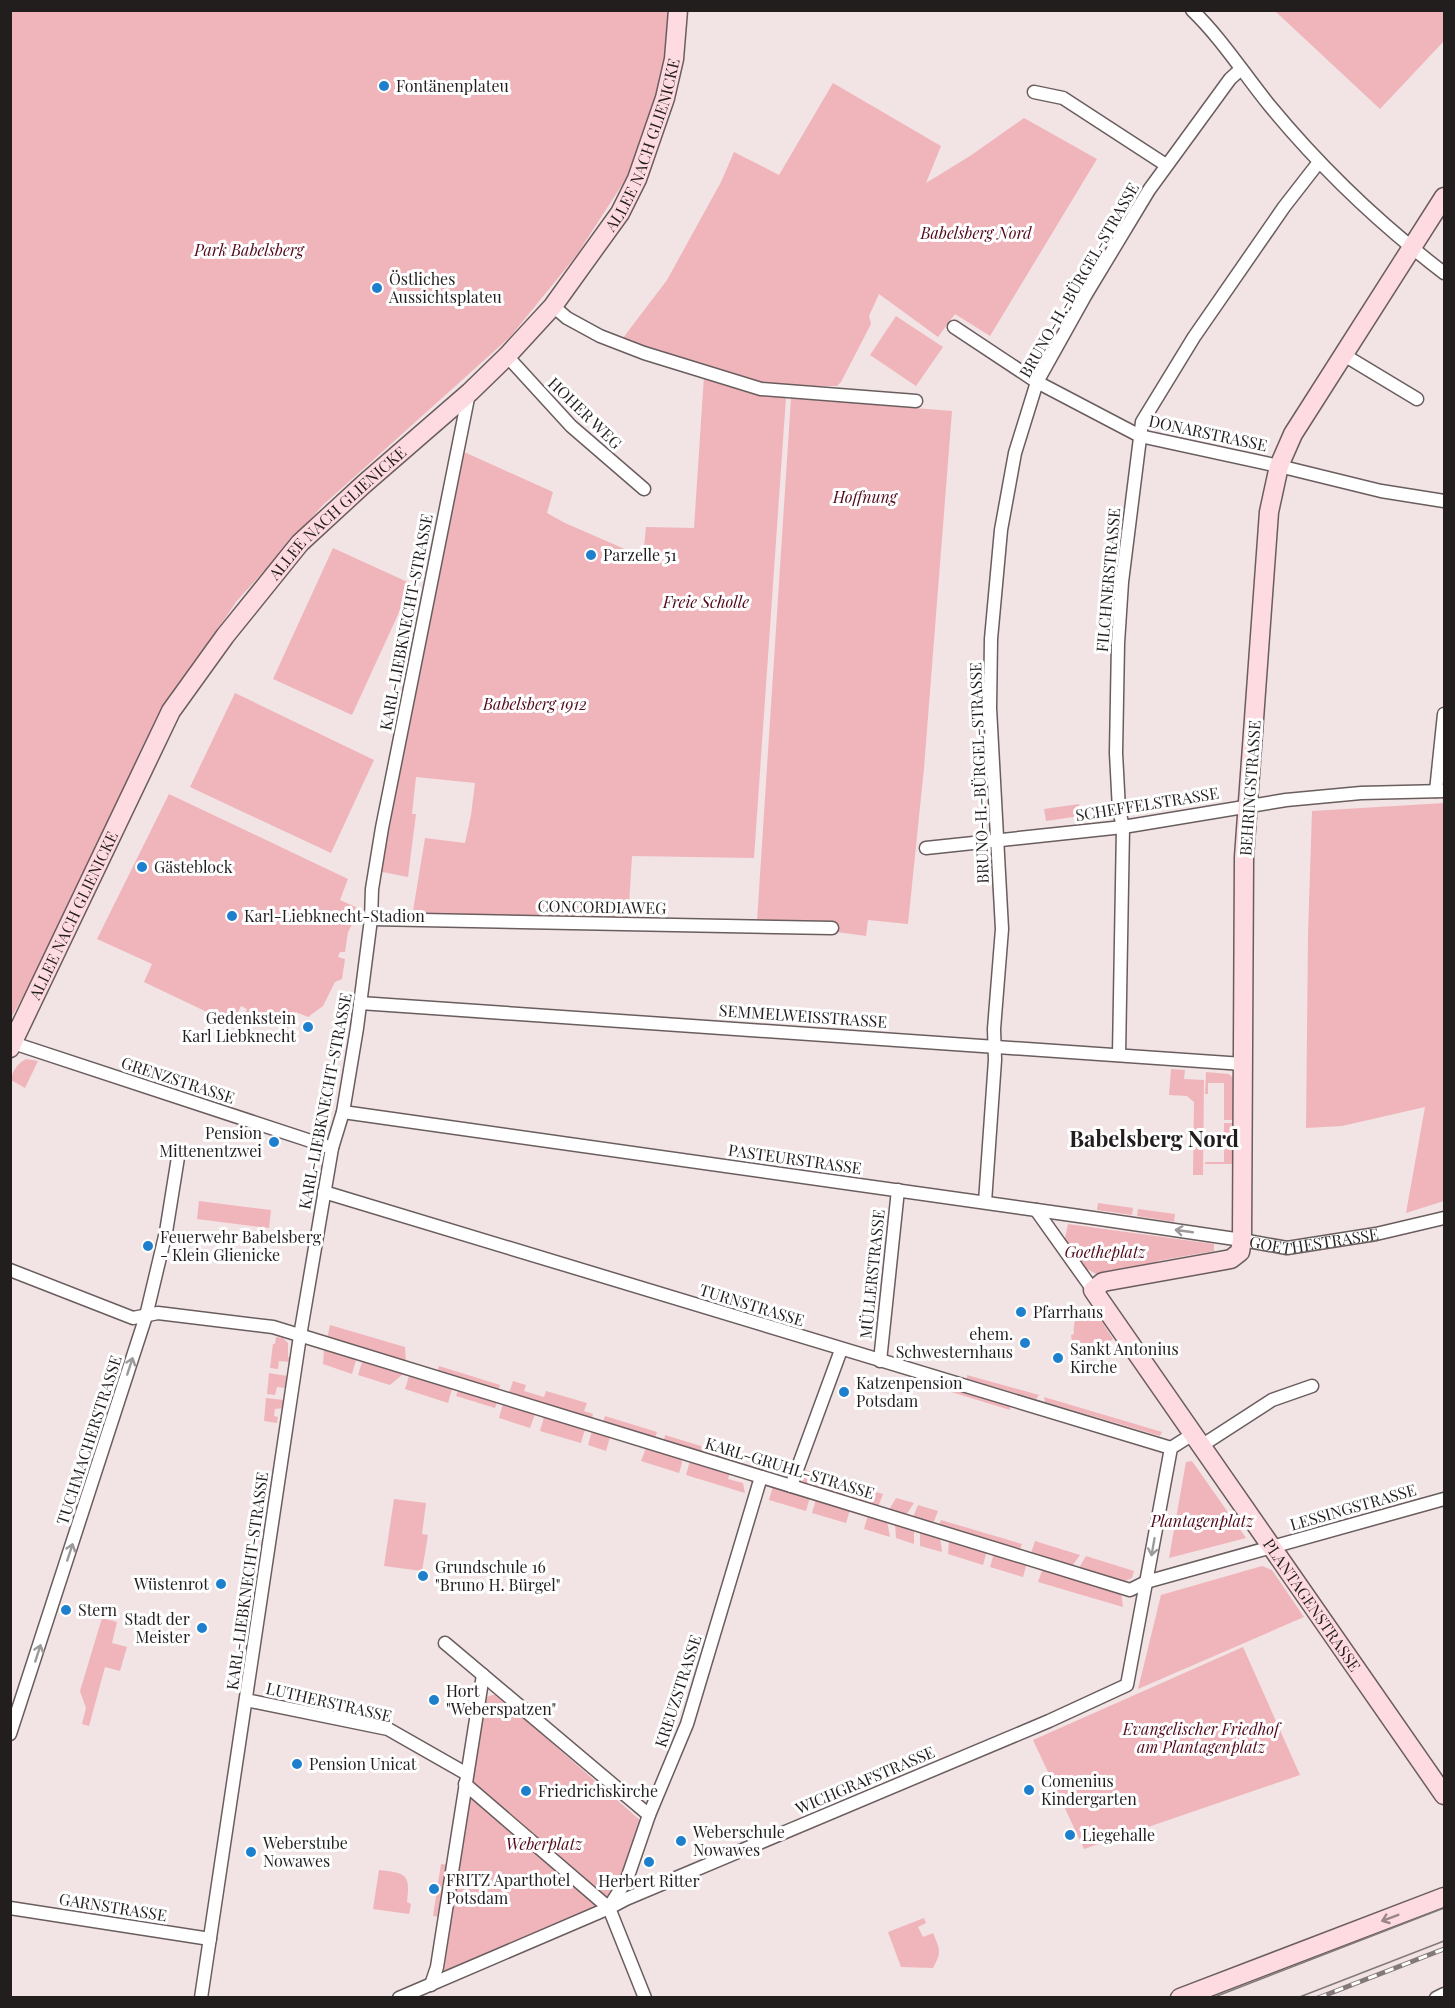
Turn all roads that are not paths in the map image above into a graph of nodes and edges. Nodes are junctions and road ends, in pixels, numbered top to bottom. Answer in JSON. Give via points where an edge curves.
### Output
{"nodes":[{"id":1,"x":678,"y":10,"type":"edge"},
{"id":2,"x":1192,"y":10,"type":"edge"},
{"id":3,"x":1241,"y":69,"type":"junction"},
{"id":4,"x":1034,"y":92,"type":"dead end"},
{"id":5,"x":1319,"y":162,"type":"junction"},
{"id":6,"x":1166,"y":165,"type":"junction"},
{"id":7,"x":1444,"y":196,"type":"edge"},
{"id":8,"x":1412,"y":248,"type":"junction"},
{"id":9,"x":1444,"y":273,"type":"edge"},
{"id":10,"x":553,"y":306,"type":"junction"},
{"id":11,"x":954,"y":327,"type":"dead end"},
{"id":12,"x":1344,"y":355,"type":"junction"},
{"id":13,"x":507,"y":356,"type":"junction"},
{"id":14,"x":1037,"y":382,"type":"junction"},
{"id":15,"x":470,"y":392,"type":"junction"},
{"id":16,"x":1417,"y":399,"type":"dead end"},
{"id":17,"x":916,"y":401,"type":"dead end"},
{"id":18,"x":1140,"y":436,"type":"junction"},
{"id":19,"x":1279,"y":466,"type":"junction"},
{"id":20,"x":644,"y":489,"type":"dead end"},
{"id":21,"x":1444,"y":501,"type":"edge"},
{"id":22,"x":1444,"y":714,"type":"edge"},
{"id":23,"x":1440,"y":791,"type":"edge"},
{"id":24,"x":1248,"y":805,"type":"junction"},
{"id":25,"x":1123,"y":827,"type":"junction"},
{"id":26,"x":998,"y":841,"type":"junction"},
{"id":27,"x":926,"y":848,"type":"dead end"},
{"id":28,"x":371,"y":919,"type":"junction"},
{"id":29,"x":832,"y":928,"type":"dead end"},
{"id":30,"x":360,"y":1003,"type":"junction"},
{"id":31,"x":11,"y":1044,"type":"edge"},
{"id":32,"x":994,"y":1046,"type":"junction"},
{"id":33,"x":1119,"y":1055,"type":"junction"},
{"id":34,"x":1243,"y":1064,"type":"junction"},
{"id":35,"x":342,"y":1112,"type":"junction"},
{"id":36,"x":332,"y":1148,"type":"junction"},
{"id":37,"x":179,"y":1151,"type":"dead end"},
{"id":38,"x":897,"y":1190,"type":"junction"},
{"id":39,"x":324,"y":1192,"type":"junction"},
{"id":40,"x":985,"y":1203,"type":"junction"},
{"id":41,"x":1036,"y":1210,"type":"junction"},
{"id":42,"x":1444,"y":1218,"type":"edge"},
{"id":43,"x":1242,"y":1240,"type":"junction"},
{"id":44,"x":10,"y":1270,"type":"edge"},
{"id":45,"x":1093,"y":1290,"type":"junction"},
{"id":46,"x":146,"y":1316,"type":"junction"},
{"id":47,"x":300,"y":1336,"type":"junction"},
{"id":48,"x":841,"y":1350,"type":"junction"},
{"id":49,"x":880,"y":1361,"type":"junction"},
{"id":50,"x":1312,"y":1386,"type":"dead end"},
{"id":51,"x":1197,"y":1440,"type":"junction"},
{"id":52,"x":1171,"y":1448,"type":"junction"},
{"id":53,"x":761,"y":1477,"type":"junction"},
{"id":54,"x":791,"y":1486,"type":"junction"},
{"id":55,"x":1444,"y":1499,"type":"edge"},
{"id":56,"x":1271,"y":1547,"type":"junction"},
{"id":57,"x":1146,"y":1582,"type":"junction"},
{"id":58,"x":445,"y":1643,"type":"dead end"},
{"id":59,"x":483,"y":1675,"type":"junction"},
{"id":60,"x":246,"y":1700,"type":"junction"},
{"id":61,"x":10,"y":1734,"type":"edge"},
{"id":62,"x":466,"y":1779,"type":"junction"},
{"id":63,"x":1444,"y":1795,"type":"edge"},
{"id":64,"x":648,"y":1815,"type":"junction"},
{"id":65,"x":1444,"y":1897,"type":"edge"},
{"id":66,"x":10,"y":1908,"type":"edge"},
{"id":67,"x":609,"y":1908,"type":"junction"},
{"id":68,"x":210,"y":1939,"type":"junction"},
{"id":69,"x":431,"y":1985,"type":"junction"},
{"id":70,"x":1444,"y":1994,"type":"edge"},
{"id":71,"x":201,"y":1998,"type":"edge"},
{"id":72,"x":399,"y":1998,"type":"edge"},
{"id":73,"x":645,"y":1998,"type":"edge"},
{"id":74,"x":1180,"y":1998,"type":"edge"},
{"id":75,"x":1436,"y":1998,"type":"edge"}],
"edges":[{"from":1,"to":10,"type":"street","name":"ALLEE NACH GLIENICKE","via":[[673,67],[637,179],[620,213]]},
{"from":2,"to":3,"type":"street"},
{"from":3,"to":5,"type":"street"},
{"from":3,"to":6,"type":"street","name":"BRUNO-H.-BÜRGEL-STRASSE"},
{"from":4,"to":6,"type":"street","via":[[1063,98]]},
{"from":5,"to":8,"type":"street"},
{"from":5,"to":18,"type":"street","name":"FILCHNERSTRASSE","via":[[1194,337],[1142,422]]},
{"from":6,"to":14,"type":"street","name":"BRUNO-H.-BÜRGEL-STRASSE","via":[[1115,244]]},
{"from":7,"to":8,"type":"street","name":"BEHRINGSTRASSE"},
{"from":8,"to":9,"type":"street"},
{"from":8,"to":12,"type":"street","name":"BEHRINGSTRASSE"},
{"from":10,"to":13,"type":"street","name":"ALLEE NACH GLIENICKE"},
{"from":10,"to":17,"type":"street","via":[[600,336],[761,389]]},
{"from":11,"to":14,"type":"street","name":"DONARSTRASSE"},
{"from":12,"to":16,"type":"street"},
{"from":12,"to":19,"type":"street","name":"BEHRINGSTRASSE","via":[[1293,434]]},
{"from":13,"to":15,"type":"street","name":"ALLEE NACH GLIENICKE"},
{"from":13,"to":20,"type":"street","name":"HOHER WEG","via":[[571,426]]},
{"from":14,"to":18,"type":"street","name":"DONARSTRASSE"},
{"from":14,"to":26,"type":"street","name":"BRUNO-H.-BÜRGEL-STRASSE","via":[[1015,453],[1001,530],[992,628],[990,708]]},
{"from":15,"to":28,"type":"street","name":"KARL-LIEBKNECHT-STRASSE","via":[[382,828]]},
{"from":15,"to":31,"type":"street","name":"ALLEE NACH GLIENICKE","via":[[300,543],[171,711]]},
{"from":18,"to":19,"type":"street","name":"DONARSTRASSE"},
{"from":18,"to":25,"type":"street","name":"FILCHNERSTRASSE","via":[[1118,643],[1116,753]]},
{"from":19,"to":21,"type":"street","name":"DONARSTRASSE","via":[[1381,492]]},
{"from":19,"to":24,"type":"street","name":"BEHRINGSTRASSE","via":[[1269,512]]},
{"from":22,"to":23,"type":"street"},
{"from":23,"to":24,"type":"street","name":"SCHEFFELSTRASSE","via":[[1361,793]]},
{"from":24,"to":25,"type":"street","name":"SCHEFFELSTRASSE"},
{"from":24,"to":34,"type":"street","name":"BEHRINGSTRASSE"},
{"from":25,"to":26,"type":"street","name":"SCHEFFELSTRASSE"},
{"from":25,"to":33,"type":"street","name":"FILCHNERSTRASSE"},
{"from":26,"to":27,"type":"street","name":"SCHEFFELSTRASSE"},
{"from":26,"to":32,"type":"street","name":"BRUNO-H.-BÜRGEL-STRASSE","via":[[1002,930]]},
{"from":28,"to":29,"type":"street","name":"CONCORDIAWEG"},
{"from":28,"to":30,"type":"street","name":"KARL-LIEBKNECHT-STRASSE"},
{"from":30,"to":32,"type":"street","name":"SEMMELWEISSTRASSE"},
{"from":30,"to":35,"type":"street","name":"KARL-LIEBKNECHT-STRASSE"},
{"from":31,"to":36,"type":"street","name":"GRENZSTRASSE"},
{"from":32,"to":33,"type":"street","name":"SEMMELWEISSTRASSE"},
{"from":32,"to":40,"type":"street","name":"BRUNO-H.-BÜRGEL-STRASSE"},
{"from":33,"to":34,"type":"street","name":"SEMMELWEISSTRASSE"},
{"from":34,"to":43,"type":"street","name":"BEHRINGSTRASSE"},
{"from":35,"to":36,"type":"street","name":"KARL-LIEBKNECHT-STRASSE"},
{"from":35,"to":38,"type":"street","name":"PASTEURSTRASSE"},
{"from":36,"to":39,"type":"street","name":"KARL-LIEBKNECHT-STRASSE"},
{"from":37,"to":46,"type":"street","name":"TUCHMACHERSTRASSE","via":[[166,1232]]},
{"from":38,"to":40,"type":"street","name":"PASTEURSTRASSE"},
{"from":38,"to":49,"type":"street","name":"MÜLLERSTRASSE"},
{"from":39,"to":47,"type":"street","name":"KARL-LIEBKNECHT-STRASSE"},
{"from":39,"to":48,"type":"street","name":"TURNSTRASSE"},
{"from":40,"to":41,"type":"street","name":"PASTEURSTRASSE"},
{"from":43,"to":41,"type":"street","name":"PASTEURSTRASSE","one_way":true},
{"from":41,"to":45,"type":"street","name":"PLANTAGENSTRASSE"},
{"from":42,"to":43,"type":"street","name":"GOETHESTRASSE","via":[[1287,1248]]},
{"from":43,"to":45,"type":"street","name":"GOETHESTRASSE","via":[[1240,1252],[1231,1259],[1103,1282]]},
{"from":44,"to":46,"type":"street","name":"KARL-GRUHL-STRASSE","via":[[133,1318]]},
{"from":45,"to":51,"type":"street","name":"PLANTAGENSTRASSE"},
{"from":46,"to":47,"type":"street","name":"KARL-GRUHL-STRASSE","via":[[158,1313],[273,1327]]},
{"from":61,"to":46,"type":"street","name":"TUCHMACHERSTRASSE","one_way":true},
{"from":47,"to":53,"type":"street","name":"KARL-GRUHL-STRASSE"},
{"from":47,"to":60,"type":"street","name":"KARL-LIEBKNECHT-STRASSE"},
{"from":48,"to":49,"type":"street","name":"TURNSTRASSE"},
{"from":48,"to":54,"type":"street","name":"MÜLLERSTRASSE"},
{"from":49,"to":52,"type":"street","name":"TURNSTRASSE"},
{"from":50,"to":51,"type":"street","via":[[1272,1400]]},
{"from":51,"to":52,"type":"street"},
{"from":51,"to":56,"type":"street","name":"PLANTAGENSTRASSE"},
{"from":52,"to":57,"type":"street","one_way":true},
{"from":53,"to":54,"type":"street","name":"KARL-GRUHL-STRASSE"},
{"from":53,"to":64,"type":"street","name":"KREUZSTRASSE","via":[[687,1724]]},
{"from":54,"to":57,"type":"street","name":"KARL-GRUHL-STRASSE","via":[[1130,1590]]},
{"from":55,"to":56,"type":"street","name":"LESSINGSTRASSE"},
{"from":56,"to":57,"type":"street","name":"KARL-GRUHL-STRASSE"},
{"from":56,"to":63,"type":"street","name":"PLANTAGENSTRASSE"},
{"from":57,"to":67,"type":"street","name":"WICHGRAFSTRASSE","via":[[1126,1685]]},
{"from":58,"to":59,"type":"street"},
{"from":59,"to":62,"type":"street"},
{"from":59,"to":64,"type":"street"},
{"from":60,"to":62,"type":"street","name":"LUTHERSTRASSE","via":[[388,1729]]},
{"from":60,"to":68,"type":"street","name":"KARL-LIEBKNECHT-STRASSE"},
{"from":62,"to":67,"type":"street"},
{"from":62,"to":69,"type":"street"},
{"from":64,"to":67,"type":"street","name":"KREUZSTRASSE","via":[[627,1880]]},
{"from":65,"to":74,"type":"street","one_way":true},
{"from":66,"to":68,"type":"street","name":"GARNSTRASSE"},
{"from":67,"to":69,"type":"street"},
{"from":67,"to":73,"type":"street"},
{"from":68,"to":71,"type":"street","name":"KARL-LIEBKNECHT-STRASSE"},
{"from":69,"to":72,"type":"street"},
{"from":70,"to":75,"type":"street"}]}
